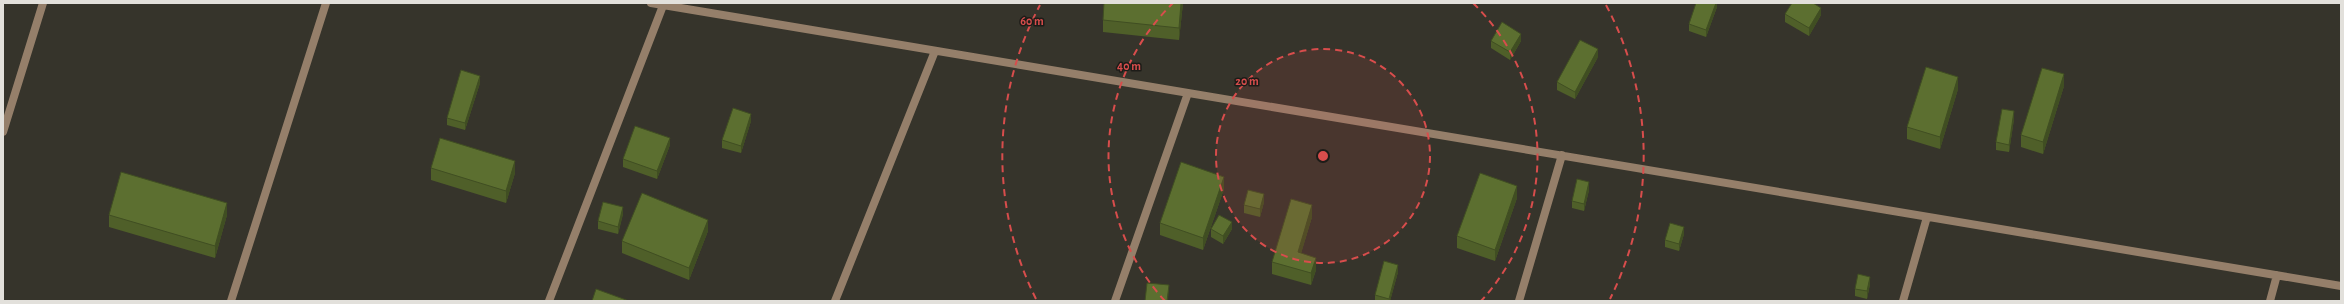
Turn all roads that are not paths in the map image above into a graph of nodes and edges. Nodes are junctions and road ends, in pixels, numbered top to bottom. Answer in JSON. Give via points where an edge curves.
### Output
{"nodes":[{"id":1,"x":43,"y":3,"type":"edge"},
{"id":2,"x":326,"y":3,"type":"edge"},
{"id":3,"x":651,"y":3,"type":"edge"},
{"id":4,"x":664,"y":4,"type":"edge"},
{"id":5,"x":935,"y":50,"type":"junction"},
{"id":6,"x":1188,"y":93,"type":"junction"},
{"id":7,"x":3,"y":132,"type":"edge"},
{"id":8,"x":1562,"y":155,"type":"junction"},
{"id":9,"x":1927,"y":216,"type":"junction"},
{"id":10,"x":2277,"y":275,"type":"junction"},
{"id":11,"x":2341,"y":286,"type":"edge"},
{"id":12,"x":231,"y":301,"type":"edge"},
{"id":13,"x":549,"y":301,"type":"edge"},
{"id":14,"x":834,"y":301,"type":"edge"},
{"id":15,"x":1115,"y":301,"type":"edge"},
{"id":16,"x":1520,"y":301,"type":"edge"},
{"id":17,"x":1903,"y":301,"type":"edge"},
{"id":18,"x":2270,"y":301,"type":"edge"}],
"edges":[{"from":1,"to":7,"type":"street"},
{"from":2,"to":12,"type":"street"},
{"from":3,"to":4,"type":"street"},
{"from":4,"to":5,"type":"street"},
{"from":4,"to":13,"type":"street"},
{"from":5,"to":6,"type":"street"},
{"from":5,"to":14,"type":"street"},
{"from":6,"to":8,"type":"street"},
{"from":6,"to":15,"type":"street"},
{"from":8,"to":9,"type":"street"},
{"from":8,"to":16,"type":"street"},
{"from":9,"to":10,"type":"street"},
{"from":9,"to":17,"type":"street"},
{"from":10,"to":11,"type":"street"},
{"from":10,"to":18,"type":"street"}]}
